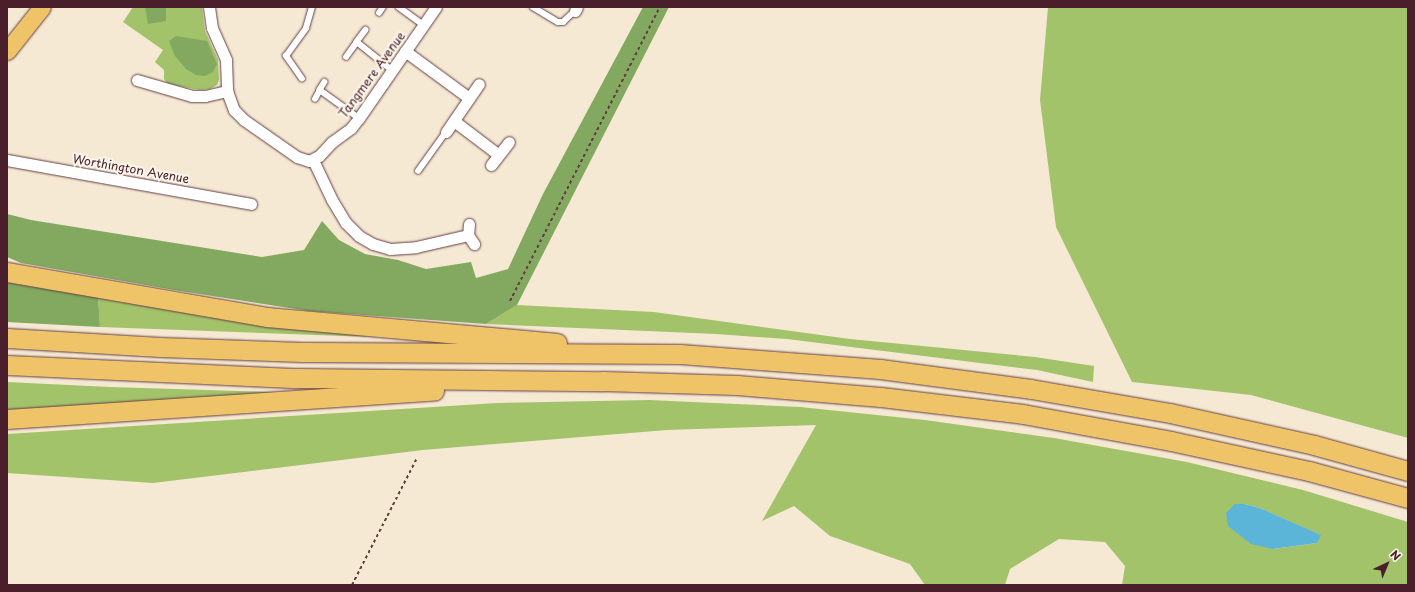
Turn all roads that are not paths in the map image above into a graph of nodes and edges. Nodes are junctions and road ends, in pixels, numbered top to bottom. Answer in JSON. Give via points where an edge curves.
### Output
{"nodes":[{"id":1,"x":42,"y":7,"type":"edge"},
{"id":2,"x":209,"y":7,"type":"edge"},
{"id":3,"x":312,"y":7,"type":"edge"},
{"id":4,"x":383,"y":7,"type":"edge"},
{"id":5,"x":399,"y":7,"type":"edge"},
{"id":6,"x":436,"y":7,"type":"edge"},
{"id":7,"x":533,"y":7,"type":"edge"},
{"id":8,"x":576,"y":9,"type":"edge"},
{"id":9,"x":378,"y":13,"type":"dead end"},
{"id":10,"x":424,"y":25,"type":"junction"},
{"id":11,"x":366,"y":30,"type":"dead end"},
{"id":12,"x":357,"y":42,"type":"junction"},
{"id":13,"x":7,"y":51,"type":"edge"},
{"id":14,"x":405,"y":51,"type":"junction"},
{"id":15,"x":346,"y":57,"type":"dead end"},
{"id":16,"x":392,"y":70,"type":"junction"},
{"id":17,"x":153,"y":74,"type":"dead end"},
{"id":18,"x":302,"y":79,"type":"dead end"},
{"id":19,"x":137,"y":80,"type":"dead end"},
{"id":20,"x":325,"y":82,"type":"dead end"},
{"id":21,"x":148,"y":84,"type":"junction"},
{"id":22,"x":479,"y":84,"type":"dead end"},
{"id":23,"x":320,"y":90,"type":"junction"},
{"id":24,"x":227,"y":91,"type":"junction"},
{"id":25,"x":469,"y":98,"type":"junction"},
{"id":26,"x":315,"y":99,"type":"dead end"},
{"id":27,"x":360,"y":118,"type":"junction"},
{"id":28,"x":454,"y":121,"type":"junction"},
{"id":29,"x":446,"y":132,"type":"joint"},
{"id":30,"x":509,"y":142,"type":"dead end"},
{"id":31,"x":499,"y":155,"type":"junction"},
{"id":32,"x":7,"y":160,"type":"edge"},
{"id":33,"x":313,"y":160,"type":"junction"},
{"id":34,"x":491,"y":165,"type":"dead end"},
{"id":35,"x":418,"y":171,"type":"dead end"},
{"id":36,"x":251,"y":204,"type":"dead end"},
{"id":37,"x":470,"y":234,"type":"dead end"},
{"id":38,"x":7,"y":272,"type":"edge"},
{"id":39,"x":7,"y":338,"type":"edge"},
{"id":40,"x":680,"y":354,"type":"junction"},
{"id":41,"x":7,"y":365,"type":"edge"},
{"id":42,"x":603,"y":381,"type":"junction"},
{"id":43,"x":7,"y":419,"type":"edge"},
{"id":44,"x":1408,"y":470,"type":"edge"},
{"id":45,"x":1408,"y":498,"type":"edge"}],
"edges":[{"from":1,"to":13,"type":"main road"},
{"from":2,"to":24,"type":"street","via":[[212,28],[226,60]]},
{"from":3,"to":18,"type":"lane","via":[[306,28],[286,56]]},
{"from":4,"to":9,"type":"lane"},
{"from":5,"to":10,"type":"lane"},
{"from":6,"to":10,"type":"street","name":"Tangmere Avenue"},
{"from":7,"to":8,"type":"lane","via":[[558,22],[564,22]]},
{"from":10,"to":14,"type":"street","name":"Tangmere Avenue"},
{"from":11,"to":12,"type":"lane"},
{"from":12,"to":15,"type":"lane"},
{"from":12,"to":16,"type":"lane"},
{"from":14,"to":16,"type":"street","name":"Tangmere Avenue"},
{"from":14,"to":25,"type":"street"},
{"from":16,"to":27,"type":"street","name":"Tangmere Avenue"},
{"from":17,"to":21,"type":"street"},
{"from":19,"to":21,"type":"street"},
{"from":20,"to":23,"type":"lane"},
{"from":21,"to":24,"type":"street","via":[[192,96]]},
{"from":22,"to":25,"type":"street"},
{"from":23,"to":26,"type":"lane"},
{"from":23,"to":27,"type":"lane"},
{"from":24,"to":33,"type":"street","via":[[234,110],[244,120],[300,159]]},
{"from":25,"to":28,"type":"street"},
{"from":27,"to":33,"type":"street","name":"Tangmere Avenue"},
{"from":28,"to":29,"type":"street"},
{"from":28,"to":31,"type":"street"},
{"from":29,"to":35,"type":"lane"},
{"from":30,"to":31,"type":"street"},
{"from":31,"to":34,"type":"street"},
{"from":32,"to":36,"type":"street","name":"Worthington Avenue"},
{"from":33,"to":37,"type":"street","via":[[346,224],[373,244],[390,249],[416,247]]},
{"from":38,"to":40,"type":"highway","via":[[267,317]]},
{"from":39,"to":40,"type":"highway","via":[[302,352]]},
{"from":40,"to":44,"type":"highway","via":[[880,369],[1031,389],[1170,413],[1314,445]]},
{"from":41,"to":42,"type":"highway","via":[[298,378]]},
{"from":42,"to":43,"type":"highway"},
{"from":42,"to":45,"type":"highway","via":[[745,386],[881,397],[1024,414],[1171,441],[1309,471]]}]}
